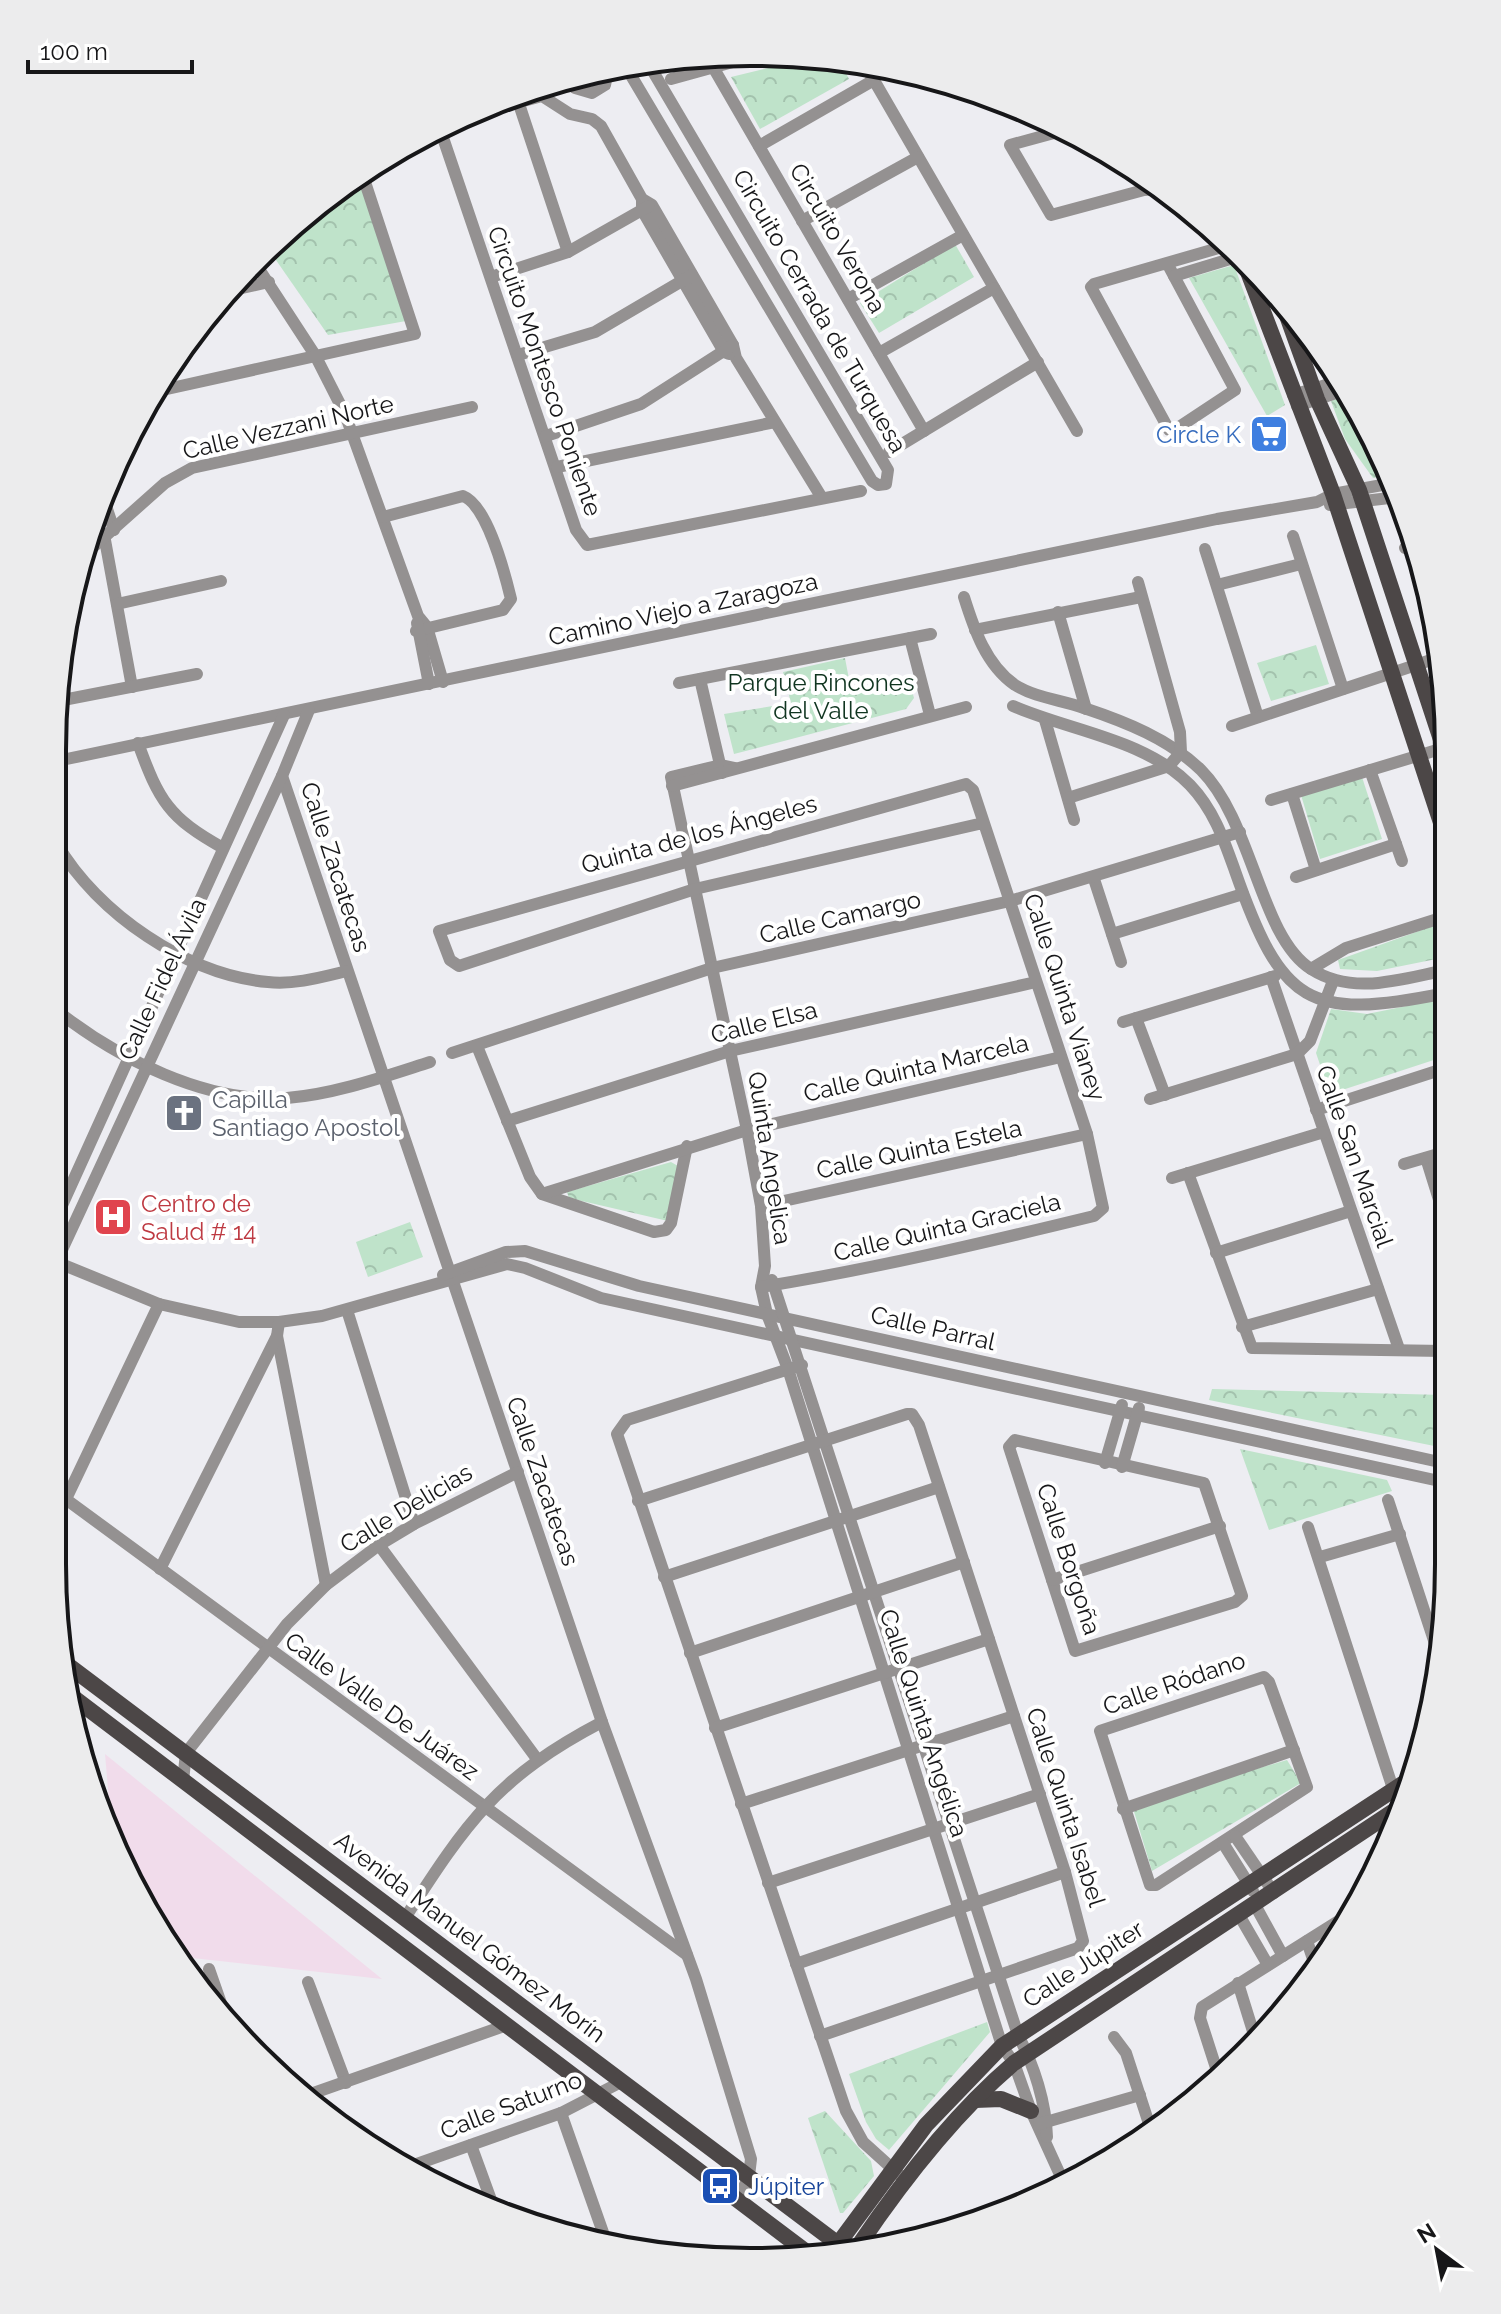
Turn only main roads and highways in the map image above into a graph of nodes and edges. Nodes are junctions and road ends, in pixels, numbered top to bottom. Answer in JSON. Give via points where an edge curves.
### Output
{"nodes":[{"id":1,"x":1251,"y":283,"type":"edge"},
{"id":2,"x":1296,"y":337,"type":"edge"},
{"id":3,"x":1434,"y":717,"type":"edge"},
{"id":4,"x":1435,"y":804,"type":"edge"},
{"id":5,"x":75,"y":1673,"type":"edge"},
{"id":6,"x":81,"y":1704,"type":"edge"},
{"id":7,"x":1398,"y":1788,"type":"edge"},
{"id":8,"x":1386,"y":1816,"type":"edge"},
{"id":9,"x":975,"y":2100,"type":"junction"},
{"id":10,"x":1038,"y":2119,"type":"road end"},
{"id":11,"x":899,"y":2174,"type":"junction"},
{"id":12,"x":806,"y":2219,"type":"junction"},
{"id":13,"x":854,"y":2221,"type":"junction"},
{"id":14,"x":874,"y":2223,"type":"junction"},
{"id":15,"x":871,"y":2237,"type":"edge"},
{"id":16,"x":864,"y":2238,"type":"edge"},
{"id":17,"x":841,"y":2242,"type":"edge"},
{"id":18,"x":834,"y":2243,"type":"edge"},
{"id":19,"x":799,"y":2247,"type":"edge"}],
"edges":[{"from":1,"to":4,"type":"main road","via":[[1334,500]]},
{"from":2,"to":3,"type":"main road","via":[[1361,497]]},
{"from":5,"to":12,"type":"main road","name":"Avenida Manuel Gómez Morín"},
{"from":6,"to":19,"type":"main road","name":"Avenida Manuel Gómez Morín"},
{"from":7,"to":11,"type":"main road","name":"Calle Júpiter","via":[[1002,2046],[926,2125]]},
{"from":8,"to":9,"type":"main road","name":"Calle Júpiter","via":[[1021,2058]]},
{"from":9,"to":10,"type":"main road","via":[[1001,2099]]},
{"from":9,"to":11,"type":"main road","name":"Calle Júpiter"},
{"from":11,"to":13,"type":"main road","name":"Calle Júpiter"},
{"from":11,"to":14,"type":"main road","name":"Calle Júpiter"},
{"from":12,"to":13,"type":"main road","via":[[830,2226]]},
{"from":12,"to":18,"type":"main road","name":"Avenida Manuel Gómez Morín"},
{"from":13,"to":17,"type":"main road","name":"Calle Júpiter"},
{"from":14,"to":15,"type":"main road"},
{"from":14,"to":16,"type":"main road","name":"Calle Júpiter"}]}
